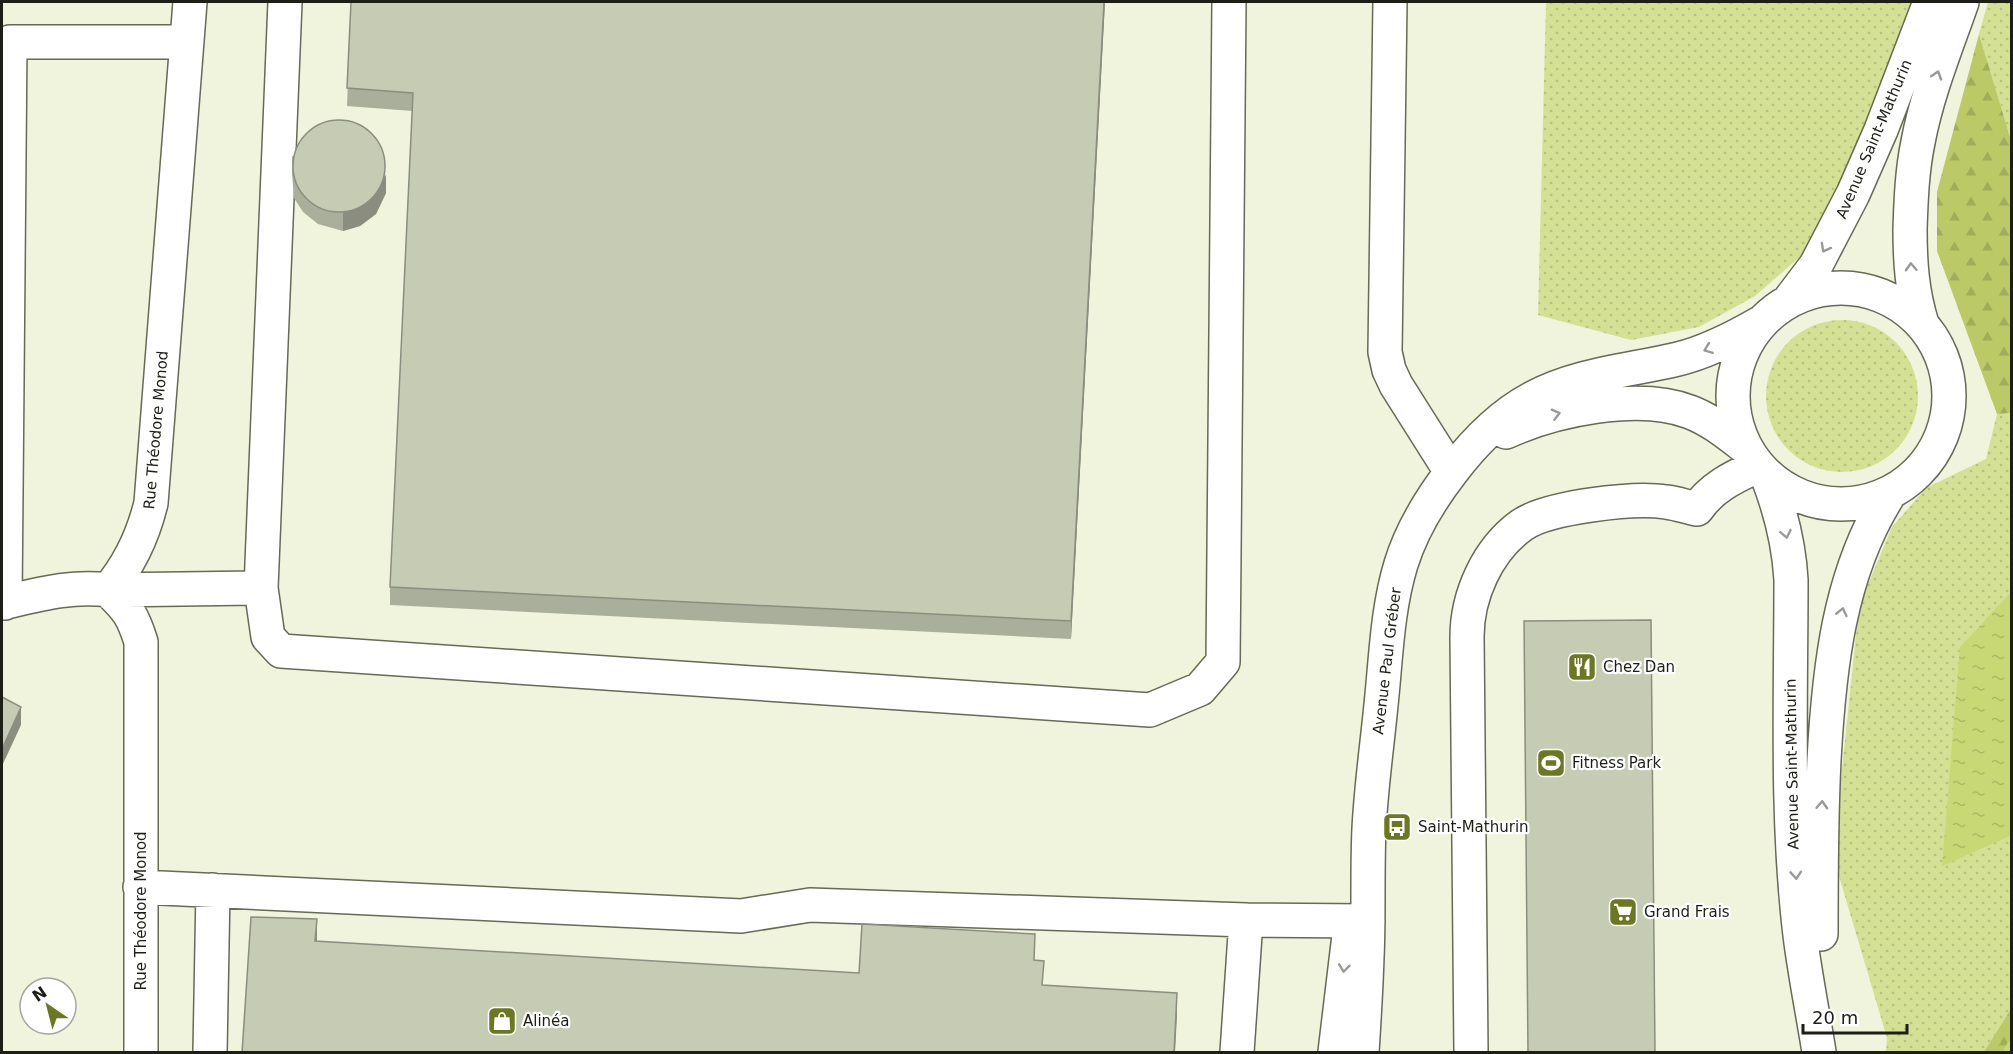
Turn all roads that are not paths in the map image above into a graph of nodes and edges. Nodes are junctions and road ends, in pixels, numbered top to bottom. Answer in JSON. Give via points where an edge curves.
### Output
{"nodes":[{"id":1,"x":190,"y":2,"type":"edge"},
{"id":2,"x":285,"y":2,"type":"edge"},
{"id":3,"x":1230,"y":2,"type":"edge"},
{"id":4,"x":1390,"y":2,"type":"edge"},
{"id":5,"x":1930,"y":2,"type":"edge"},
{"id":6,"x":1962,"y":2,"type":"edge"},
{"id":7,"x":187,"y":42,"type":"junction"},
{"id":8,"x":1788,"y":302,"type":"junction"},
{"id":9,"x":1760,"y":323,"type":"junction"},
{"id":10,"x":1922,"y":324,"type":"junction"},
{"id":11,"x":1757,"y":464,"type":"junction"},
{"id":12,"x":1452,"y":472,"type":"junction"},
{"id":13,"x":1890,"y":493,"type":"junction"},
{"id":14,"x":261,"y":588,"type":"junction"},
{"id":15,"x":108,"y":590,"type":"junction"},
{"id":16,"x":3,"y":603,"type":"edge"},
{"id":17,"x":140,"y":887,"type":"junction"},
{"id":18,"x":213,"y":890,"type":"junction"},
{"id":19,"x":1246,"y":920,"type":"junction"},
{"id":20,"x":1359,"y":922,"type":"junction"},
{"id":21,"x":141,"y":1053,"type":"edge"},
{"id":22,"x":210,"y":1053,"type":"edge"},
{"id":23,"x":1237,"y":1053,"type":"edge"},
{"id":24,"x":1335,"y":1053,"type":"edge"},
{"id":25,"x":1362,"y":1053,"type":"edge"},
{"id":26,"x":1471,"y":1053,"type":"edge"},
{"id":27,"x":1820,"y":1053,"type":"edge"}],
"edges":[{"from":1,"to":7,"type":"street","name":"Rue Théodore Monod"},
{"from":2,"to":14,"type":"street"},
{"from":3,"to":14,"type":"street","via":[[1223,662],[1200,689],[1150,710],[281,651],[268,637]]},
{"from":4,"to":12,"type":"street","via":[[1385,352],[1396,385]]},
{"from":5,"to":8,"type":"street","name":"Avenue Saint-Mathurin","one_way":true,"via":[[1853,194],[1816,265]]},
{"from":10,"to":6,"type":"street","one_way":true,"via":[[1910,265],[1913,176],[1922,126]]},
{"from":7,"to":15,"type":"street","name":"Rue Théodore Monod","via":[[151,503],[135,550]]},
{"from":7,"to":16,"type":"street","via":[[10,42]]},
{"from":8,"to":9,"type":"street"},
{"from":8,"to":10,"type":"street","via":[[1817,290],[1859,289],[1898,304]]},
{"from":9,"to":11,"type":"street","name":"Avenue Saint-Mathurin","via":[[1741,353],[1732,387],[1735,422]]},
{"from":9,"to":12,"type":"street","name":"Avenue Paul Gréber","one_way":true,"via":[[1730,340],[1680,359],[1599,374],[1550,389],[1500,419]]},
{"from":10,"to":13,"type":"street","via":[[1939,350],[1946,370],[1946,421],[1929,459],[1916,475]]},
{"from":12,"to":11,"type":"street","name":"Avenue Paul Gréber","one_way":true,"via":[[1483,446],[1520,426],[1557,413],[1613,405],[1657,404],[1683,409],[1713,424]]},
{"from":11,"to":13,"type":"street","name":"Avenue Paul Gréber","via":[[1791,493],[1827,504],[1864,502]]},
{"from":11,"to":26,"type":"street","via":[[1718,487],[1697,509],[1642,500],[1583,506],[1538,517],[1506,540],[1479,580],[1467,620]]},
{"from":11,"to":27,"type":"street","name":"Avenue Saint-Mathurin","one_way":true,"via":[[1783,519],[1790,555],[1793,834],[1800,935]]},
{"from":12,"to":20,"type":"street","name":"Avenue Paul Gréber","via":[[1421,517],[1395,588]]},
{"from":27,"to":13,"type":"street","name":"Avenue Saint-Mathurin","one_way":true,"via":[[1820,856],[1831,669],[1853,572],[1867,534]]},
{"from":14,"to":15,"type":"street"},
{"from":15,"to":16,"type":"street","via":[[70,589]]},
{"from":15,"to":17,"type":"street","name":"Rue Théodore Monod","via":[[126,607],[141,642]]},
{"from":17,"to":18,"type":"street"},
{"from":17,"to":21,"type":"street","name":"Rue Théodore Monod"},
{"from":18,"to":19,"type":"street","via":[[741,916],[810,905]]},
{"from":18,"to":22,"type":"street"},
{"from":19,"to":20,"type":"street"},
{"from":19,"to":23,"type":"street"},
{"from":20,"to":24,"type":"street","name":"Avenue Paul Gréber","one_way":true},
{"from":20,"to":25,"type":"street","name":"Avenue Paul Gréber"}]}
